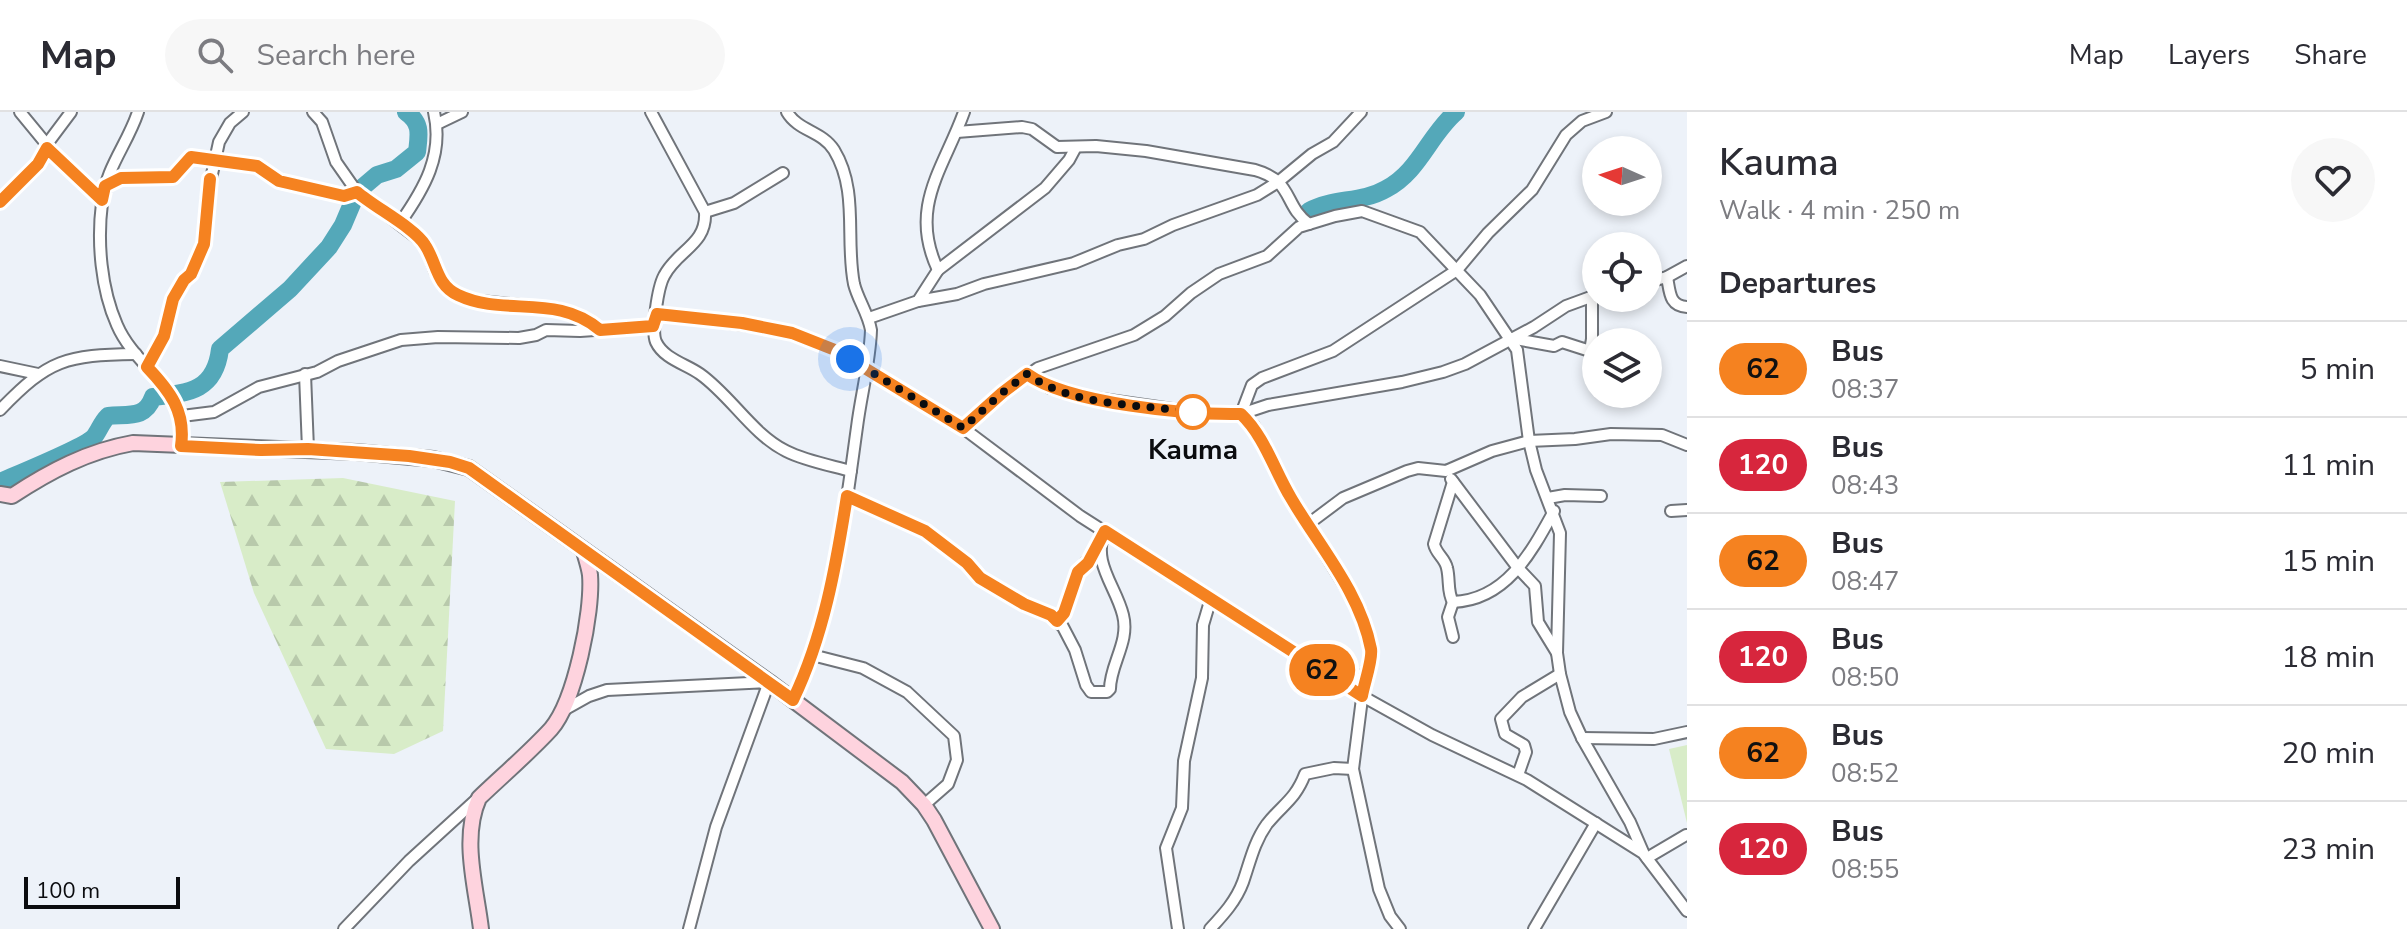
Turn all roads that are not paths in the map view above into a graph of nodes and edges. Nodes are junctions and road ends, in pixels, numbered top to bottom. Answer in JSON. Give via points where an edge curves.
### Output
{"nodes":[{"id":1,"x":20,"y":112,"type":"edge"},
{"id":2,"x":71,"y":112,"type":"edge"},
{"id":3,"x":138,"y":112,"type":"edge"},
{"id":4,"x":243,"y":112,"type":"edge"},
{"id":5,"x":313,"y":112,"type":"edge"},
{"id":6,"x":434,"y":112,"type":"edge"},
{"id":7,"x":462,"y":112,"type":"edge"},
{"id":8,"x":651,"y":112,"type":"edge"},
{"id":9,"x":787,"y":112,"type":"edge"},
{"id":10,"x":964,"y":112,"type":"edge"},
{"id":11,"x":1361,"y":112,"type":"edge"},
{"id":12,"x":1606,"y":112,"type":"edge"},
{"id":13,"x":437,"y":124,"type":"junction"},
{"id":14,"x":957,"y":132,"type":"junction"},
{"id":15,"x":1076,"y":147,"type":"junction"},
{"id":16,"x":47,"y":148,"type":"junction"},
{"id":17,"x":214,"y":161,"type":"junction"},
{"id":18,"x":783,"y":173,"type":"dead end"},
{"id":19,"x":1278,"y":182,"type":"junction"},
{"id":20,"x":105,"y":186,"type":"junction"},
{"id":21,"x":357,"y":192,"type":"junction"},
{"id":22,"x":102,"y":200,"type":"junction"},
{"id":23,"x":0,"y":202,"type":"edge"},
{"id":24,"x":705,"y":212,"type":"junction"},
{"id":25,"x":400,"y":223,"type":"junction"},
{"id":26,"x":1309,"y":224,"type":"junction"},
{"id":27,"x":1687,"y":266,"type":"edge"},
{"id":28,"x":938,"y":270,"type":"junction"},
{"id":29,"x":1457,"y":270,"type":"junction"},
{"id":30,"x":1667,"y":277,"type":"junction"},
{"id":31,"x":1662,"y":278,"type":"edge"},
{"id":32,"x":1582,"y":300,"type":"edge"},
{"id":33,"x":918,"y":301,"type":"junction"},
{"id":34,"x":1687,"y":307,"type":"edge"},
{"id":35,"x":1593,"y":312,"type":"edge"},
{"id":36,"x":657,"y":314,"type":"junction"},
{"id":37,"x":869,"y":318,"type":"junction"},
{"id":38,"x":653,"y":326,"type":"junction"},
{"id":39,"x":600,"y":330,"type":"junction"},
{"id":40,"x":1510,"y":338,"type":"junction"},
{"id":41,"x":136,"y":354,"type":"junction"},
{"id":42,"x":0,"y":366,"type":"edge"},
{"id":43,"x":147,"y":367,"type":"junction"},
{"id":44,"x":865,"y":367,"type":"junction"},
{"id":45,"x":38,"y":374,"type":"junction"},
{"id":46,"x":305,"y":374,"type":"junction"},
{"id":47,"x":1027,"y":374,"type":"junction"},
{"id":48,"x":0,"y":410,"type":"edge"},
{"id":49,"x":1241,"y":414,"type":"junction"},
{"id":50,"x":182,"y":416,"type":"junction"},
{"id":51,"x":963,"y":428,"type":"junction"},
{"id":52,"x":1529,"y":441,"type":"junction"},
{"id":53,"x":1687,"y":445,"type":"edge"},
{"id":54,"x":181,"y":446,"type":"junction"},
{"id":55,"x":308,"y":449,"type":"junction"},
{"id":56,"x":851,"y":471,"type":"junction"},
{"id":57,"x":1446,"y":471,"type":"junction"},
{"id":58,"x":1453,"y":482,"type":"junction"},
{"id":59,"x":0,"y":494,"type":"edge"},
{"id":60,"x":847,"y":496,"type":"junction"},
{"id":61,"x":1601,"y":496,"type":"dead end"},
{"id":62,"x":1548,"y":498,"type":"junction"},
{"id":63,"x":1687,"y":510,"type":"edge"},
{"id":64,"x":1554,"y":511,"type":"junction"},
{"id":65,"x":1671,"y":511,"type":"dead end"},
{"id":66,"x":1307,"y":525,"type":"junction"},
{"id":67,"x":1105,"y":531,"type":"junction"},
{"id":68,"x":1100,"y":543,"type":"junction"},
{"id":69,"x":584,"y":551,"type":"junction"},
{"id":70,"x":1518,"y":568,"type":"junction"},
{"id":71,"x":1211,"y":598,"type":"junction"},
{"id":72,"x":1453,"y":602,"type":"junction"},
{"id":73,"x":1057,"y":621,"type":"junction"},
{"id":74,"x":1453,"y":637,"type":"dead end"},
{"id":75,"x":1557,"y":653,"type":"junction"},
{"id":76,"x":812,"y":655,"type":"junction"},
{"id":77,"x":1560,"y":674,"type":"junction"},
{"id":78,"x":769,"y":682,"type":"junction"},
{"id":79,"x":1362,"y":696,"type":"junction"},
{"id":80,"x":793,"y":700,"type":"junction"},
{"id":81,"x":564,"y":710,"type":"junction"},
{"id":82,"x":1687,"y":732,"type":"edge"},
{"id":83,"x":1582,"y":738,"type":"junction"},
{"id":84,"x":1353,"y":769,"type":"junction"},
{"id":85,"x":1518,"y":775,"type":"junction"},
{"id":86,"x":479,"y":798,"type":"junction"},
{"id":87,"x":924,"y":805,"type":"junction"},
{"id":88,"x":1596,"y":823,"type":"junction"},
{"id":89,"x":1686,"y":835,"type":"edge"},
{"id":90,"x":1645,"y":856,"type":"junction"},
{"id":91,"x":1687,"y":911,"type":"edge"},
{"id":92,"x":344,"y":929,"type":"edge"},
{"id":93,"x":481,"y":929,"type":"edge"},
{"id":94,"x":689,"y":929,"type":"edge"},
{"id":95,"x":992,"y":929,"type":"edge"},
{"id":96,"x":1178,"y":929,"type":"edge"},
{"id":97,"x":1210,"y":929,"type":"edge"},
{"id":98,"x":1400,"y":929,"type":"edge"},
{"id":99,"x":1534,"y":929,"type":"edge"}],
"edges":[{"from":1,"to":16,"type":"street"},
{"from":2,"to":16,"type":"street"},
{"from":3,"to":20,"type":"street"},
{"from":4,"to":17,"type":"street","via":[[230,123]]},
{"from":5,"to":21,"type":"street"},
{"from":6,"to":13,"type":"street"},
{"from":7,"to":13,"type":"street"},
{"from":8,"to":24,"type":"street"},
{"from":9,"to":37,"type":"street","via":[[829,143],[841,165],[849,190],[855,288]]},
{"from":10,"to":14,"type":"street"},
{"from":11,"to":19,"type":"street","via":[[1333,142]]},
{"from":12,"to":29,"type":"street","via":[[1582,121],[1566,135],[1532,190]]},
{"from":13,"to":25,"type":"street","via":[[427,179]]},
{"from":14,"to":15,"type":"street","via":[[1022,127],[1057,147]]},
{"from":14,"to":28,"type":"street","via":[[935,176],[928,208],[927,234]]},
{"from":15,"to":19,"type":"street","via":[[1180,156],[1255,170]]},
{"from":15,"to":28,"type":"street","via":[[1045,188]]},
{"from":16,"to":22,"type":"street"},
{"from":16,"to":23,"type":"street"},
{"from":17,"to":20,"type":"street","via":[[191,157],[173,177],[121,178]]},
{"from":17,"to":21,"type":"street","via":[[257,166],[279,181],[344,196]]},
{"from":17,"to":43,"type":"street","via":[[204,244],[173,299],[164,336]]},
{"from":18,"to":24,"type":"street","via":[[734,203]]},
{"from":19,"to":26,"type":"street"},
{"from":19,"to":33,"type":"street","via":[[1231,205],[1074,263]]},
{"from":20,"to":22,"type":"street"},
{"from":21,"to":25,"type":"street"},
{"from":22,"to":41,"type":"street","via":[[100,248],[111,307]]},
{"from":24,"to":36,"type":"street","via":[[700,237],[663,277]]},
{"from":25,"to":39,"type":"street","via":[[425,244],[435,271],[454,294],[560,309]]},
{"from":26,"to":29,"type":"street","via":[[1348,213],[1374,214],[1420,232]]},
{"from":26,"to":47,"type":"street","via":[[1267,256],[1203,284],[1134,335]]},
{"from":27,"to":30,"type":"street"},
{"from":28,"to":33,"type":"street"},
{"from":29,"to":40,"type":"street"},
{"from":29,"to":49,"type":"street","via":[[1333,351],[1262,378],[1252,385]]},
{"from":30,"to":31,"type":"street"},
{"from":30,"to":34,"type":"street","via":[[1672,301]]},
{"from":32,"to":40,"type":"street"},
{"from":33,"to":37,"type":"street"},
{"from":35,"to":40,"type":"street","via":[[1590,351],[1562,342],[1554,346]]},
{"from":36,"to":38,"type":"street"},
{"from":36,"to":44,"type":"street","via":[[777,329]]},
{"from":37,"to":44,"type":"street"},
{"from":38,"to":39,"type":"street"},
{"from":38,"to":56,"type":"street","via":[[665,353],[699,373],[770,440],[802,457]]},
{"from":39,"to":46,"type":"street","via":[[401,340]]},
{"from":40,"to":49,"type":"street","via":[[1443,372]]},
{"from":40,"to":52,"type":"street","via":[[1517,350]]},
{"from":41,"to":43,"type":"street"},
{"from":41,"to":45,"type":"street","via":[[80,357]]},
{"from":42,"to":45,"type":"street"},
{"from":43,"to":50,"type":"street"},
{"from":44,"to":51,"type":"street"},
{"from":44,"to":56,"type":"street"},
{"from":45,"to":48,"type":"street"},
{"from":46,"to":50,"type":"street","via":[[259,387],[214,412]]},
{"from":46,"to":55,"type":"street"},
{"from":47,"to":49,"type":"street","via":[[1050,388],[1088,397]]},
{"from":47,"to":51,"type":"street"},
{"from":49,"to":66,"type":"street","via":[[1254,426]]},
{"from":50,"to":54,"type":"street"},
{"from":51,"to":67,"type":"street"},
{"from":52,"to":53,"type":"street","via":[[1662,435]]},
{"from":52,"to":57,"type":"street"},
{"from":52,"to":62,"type":"street"},
{"from":54,"to":55,"type":"street"},
{"from":54,"to":59,"type":"street","via":[[116,446],[52,470],[12,496]]},
{"from":55,"to":69,"type":"street","via":[[463,465]]},
{"from":56,"to":60,"type":"street"},
{"from":57,"to":58,"type":"street"},
{"from":57,"to":66,"type":"street","via":[[1407,471],[1343,498]]},
{"from":58,"to":70,"type":"street"},
{"from":58,"to":72,"type":"street","via":[[1434,544],[1447,567]]},
{"from":60,"to":73,"type":"street","via":[[925,531],[980,578]]},
{"from":60,"to":76,"type":"street","via":[[830,595]]},
{"from":61,"to":62,"type":"street"},
{"from":62,"to":64,"type":"street"},
{"from":63,"to":65,"type":"street"},
{"from":64,"to":70,"type":"street"},
{"from":64,"to":75,"type":"street","via":[[1561,561]]},
{"from":66,"to":79,"type":"street","via":[[1361,612],[1372,653]]},
{"from":67,"to":68,"type":"street"},
{"from":67,"to":71,"type":"street"},
{"from":68,"to":73,"type":"street","via":[[1078,572]]},
{"from":68,"to":73,"type":"street","via":[[1101,561],[1124,616],[1119,660],[1107,692],[1091,692],[1086,685],[1075,650]]},
{"from":69,"to":78,"type":"street"},
{"from":69,"to":81,"type":"street","via":[[589,598]]},
{"from":70,"to":72,"type":"street","via":[[1494,591]]},
{"from":70,"to":75,"type":"street","via":[[1535,586],[1538,622]]},
{"from":71,"to":79,"type":"street"},
{"from":71,"to":96,"type":"street","via":[[1203,625],[1202,678],[1184,761],[1182,808],[1166,848]]},
{"from":72,"to":74,"type":"street","via":[[1448,617]]},
{"from":75,"to":77,"type":"street"},
{"from":76,"to":80,"type":"street"},
{"from":76,"to":87,"type":"street","via":[[863,668],[907,692],[954,736],[957,760],[948,784]]},
{"from":77,"to":83,"type":"street"},
{"from":77,"to":85,"type":"street","via":[[1503,714],[1505,734],[1524,745],[1526,752]]},
{"from":78,"to":80,"type":"street"},
{"from":78,"to":81,"type":"street","via":[[607,690]]},
{"from":78,"to":94,"type":"street","via":[[716,827]]},
{"from":79,"to":84,"type":"street"},
{"from":79,"to":85,"type":"street"},
{"from":80,"to":87,"type":"street","via":[[902,782]]},
{"from":81,"to":86,"type":"street"},
{"from":82,"to":83,"type":"street","via":[[1654,739]]},
{"from":83,"to":90,"type":"street"},
{"from":84,"to":97,"type":"street","via":[[1305,774],[1294,798],[1267,824],[1233,902]]},
{"from":84,"to":98,"type":"street","via":[[1379,889]]},
{"from":85,"to":88,"type":"street"},
{"from":86,"to":92,"type":"street"},
{"from":86,"to":93,"type":"street","via":[[470,841]]},
{"from":87,"to":95,"type":"street"},
{"from":88,"to":90,"type":"street"},
{"from":88,"to":99,"type":"street"},
{"from":89,"to":90,"type":"street"},
{"from":90,"to":91,"type":"street"}]}
